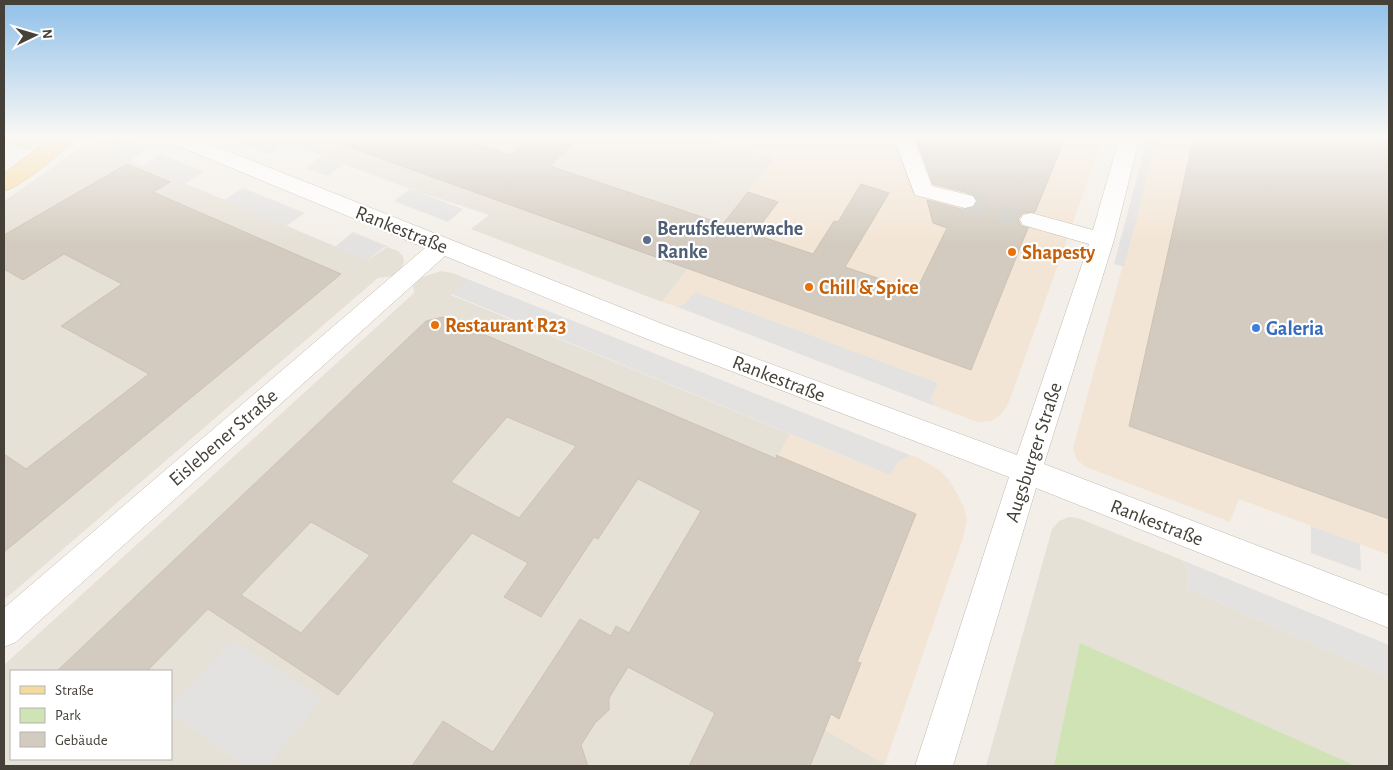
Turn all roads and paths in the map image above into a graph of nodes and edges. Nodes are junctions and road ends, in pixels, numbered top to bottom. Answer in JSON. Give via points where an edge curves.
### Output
{"nodes":[{"id":1,"x":22,"y":172,"type":"edge"},
{"id":2,"x":260,"y":172,"type":"edge"},
{"id":3,"x":916,"y":172,"type":"edge"},
{"id":4,"x":1120,"y":172,"type":"edge"},
{"id":5,"x":4,"y":184,"type":"edge"},
{"id":6,"x":965,"y":201,"type":"tunnel mouth"},
{"id":7,"x":1032,"y":220,"type":"tunnel mouth"},
{"id":8,"x":1102,"y":240,"type":"junction"},
{"id":9,"x":442,"y":245,"type":"junction"},
{"id":10,"x":1027,"y":471,"type":"junction"},
{"id":11,"x":1389,"y":612,"type":"edge"},
{"id":12,"x":4,"y":630,"type":"edge"},
{"id":13,"x":934,"y":766,"type":"edge"}],
"edges":[{"from":1,"to":5,"type":"main road"},
{"from":2,"to":9,"type":"street","name":"Rankestraße"},
{"from":3,"to":6,"type":"street","via":[[923,190]]},
{"from":4,"to":8,"type":"street","name":"Augsburger Straße"},
{"from":7,"to":8,"type":"street"},
{"from":8,"to":10,"type":"street","name":"Augsburger Straße"},
{"from":9,"to":10,"type":"street","name":"Rankestraße","via":[[656,332]]},
{"from":9,"to":12,"type":"street","name":"Eislebener Straße"},
{"from":10,"to":11,"type":"street","name":"Rankestraße"},
{"from":10,"to":13,"type":"street","name":"Augsburger Straße"}]}
